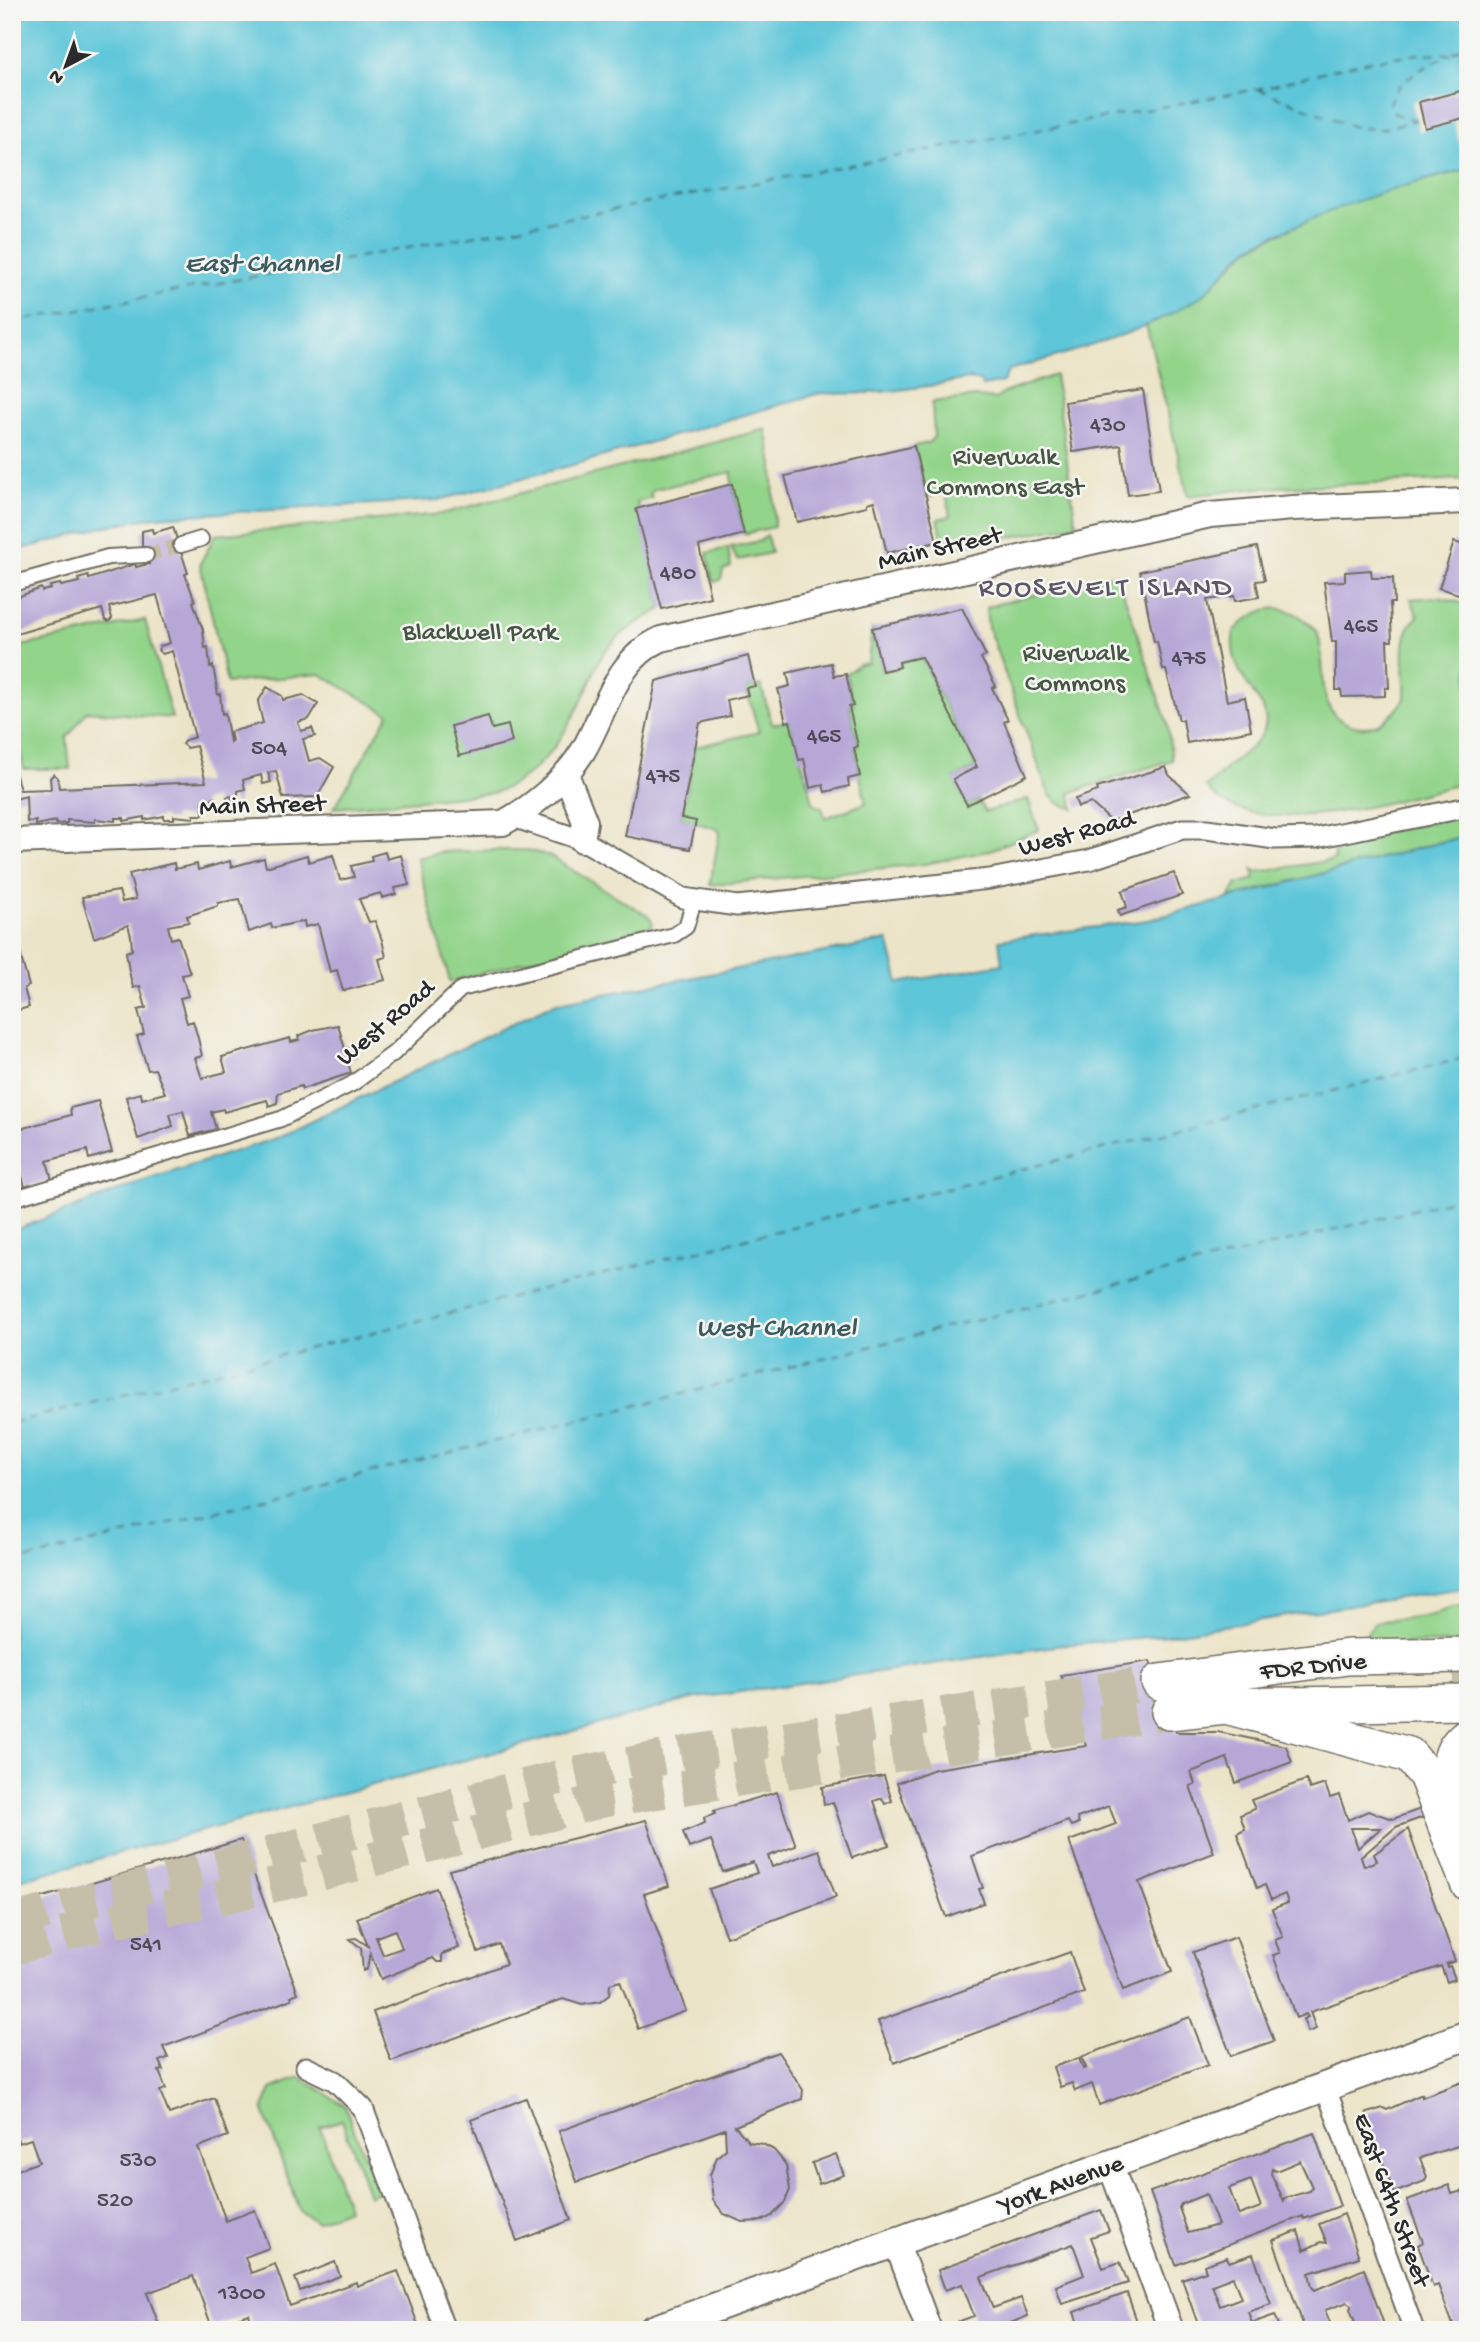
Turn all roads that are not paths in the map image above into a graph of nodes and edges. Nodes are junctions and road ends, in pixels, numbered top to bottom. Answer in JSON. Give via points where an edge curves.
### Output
{"nodes":[{"id":1,"x":1468,"y":502,"type":"edge"},
{"id":2,"x":201,"y":539,"type":"dead end"},
{"id":3,"x":181,"y":545,"type":"tunnel mouth"},
{"id":4,"x":146,"y":555,"type":"tunnel mouth"},
{"id":5,"x":12,"y":584,"type":"edge"},
{"id":6,"x":566,"y":774,"type":"junction"},
{"id":7,"x":1468,"y":807,"type":"edge"},
{"id":8,"x":513,"y":817,"type":"junction"},
{"id":9,"x":12,"y":841,"type":"edge"},
{"id":10,"x":582,"y":841,"type":"junction"},
{"id":11,"x":694,"y":901,"type":"junction"},
{"id":12,"x":12,"y":1199,"type":"edge"},
{"id":13,"x":1463,"y":1691,"type":"edge"},
{"id":14,"x":1226,"y":1706,"type":"junction"},
{"id":15,"x":1468,"y":1766,"type":"edge"},
{"id":16,"x":1468,"y":1785,"type":"edge"},
{"id":17,"x":1468,"y":1816,"type":"edge"},
{"id":18,"x":1468,"y":1883,"type":"edge"},
{"id":19,"x":1468,"y":2035,"type":"edge"},
{"id":20,"x":306,"y":2067,"type":"dead end"},
{"id":21,"x":1325,"y":2086,"type":"junction"},
{"id":22,"x":1110,"y":2164,"type":"junction"},
{"id":23,"x":896,"y":2242,"type":"junction"},
{"id":24,"x":686,"y":2324,"type":"edge"},
{"id":25,"x":445,"y":2330,"type":"edge"},
{"id":26,"x":653,"y":2330,"type":"edge"},
{"id":27,"x":929,"y":2330,"type":"edge"},
{"id":28,"x":1171,"y":2330,"type":"edge"},
{"id":29,"x":1414,"y":2330,"type":"edge"}],
"edges":[{"from":1,"to":6,"type":"street","name":"Main Street","via":[[1210,515],[661,639],[646,646],[623,669],[589,740]]},
{"from":2,"to":3,"type":"street"},
{"from":4,"to":5,"type":"street","via":[[108,557]]},
{"from":6,"to":8,"type":"street","name":"Main Street"},
{"from":6,"to":10,"type":"street","via":[[586,822]]},
{"from":7,"to":11,"type":"street","name":"West Road","via":[[1316,838],[1275,839],[1182,829],[1089,860],[990,879],[737,906]]},
{"from":8,"to":9,"type":"street","name":"Main Street","via":[[503,823],[430,827]]},
{"from":8,"to":10,"type":"street"},
{"from":10,"to":11,"type":"street","name":"West Road","via":[[670,893]]},
{"from":11,"to":12,"type":"street","name":"West Road","via":[[686,926],[674,935],[461,989],[394,1053],[352,1084],[282,1119]]},
{"from":13,"to":14,"type":"highway","name":"FDR Drive"},
{"from":13,"to":14,"type":"highway","name":"FDR Drive","via":[[1348,1657],[1281,1667],[1164,1697]]},
{"from":13,"to":17,"type":"highway","via":[[1449,1763]]},
{"from":14,"to":18,"type":"highway","via":[[1409,1755],[1426,1775]]},
{"from":15,"to":16,"type":"street"},
{"from":19,"to":21,"type":"main road","name":"York Avenue"},
{"from":20,"to":25,"type":"street","via":[[335,2081],[359,2102]]},
{"from":21,"to":22,"type":"main road","name":"York Avenue"},
{"from":21,"to":29,"type":"street","name":"East 64th Street"},
{"from":22,"to":23,"type":"main road","name":"York Avenue"},
{"from":22,"to":28,"type":"street"},
{"from":23,"to":24,"type":"main road","name":"York Avenue"},
{"from":23,"to":27,"type":"street"},
{"from":24,"to":26,"type":"main road","name":"York Avenue"}]}
